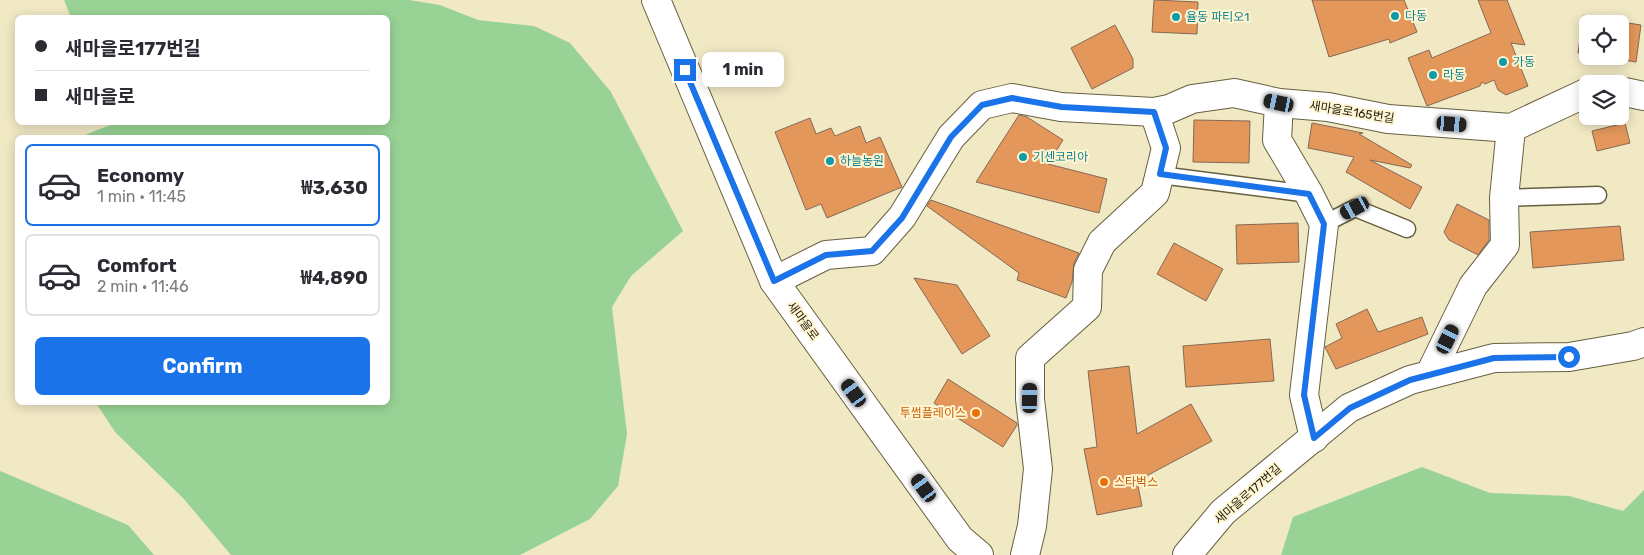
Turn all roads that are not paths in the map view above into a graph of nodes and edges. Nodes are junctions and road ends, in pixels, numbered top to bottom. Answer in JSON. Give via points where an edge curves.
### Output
{"nodes":[{"id":1,"x":656,"y":0,"type":"edge"},
{"id":2,"x":1629,"y":93,"type":"edge"},
{"id":3,"x":1579,"y":96,"type":"edge"},
{"id":4,"x":1644,"y":96,"type":"edge"},
{"id":5,"x":1279,"y":103,"type":"junction"},
{"id":6,"x":1154,"y":112,"type":"junction"},
{"id":7,"x":1511,"y":128,"type":"junction"},
{"id":8,"x":1160,"y":174,"type":"junction"},
{"id":9,"x":1309,"y":194,"type":"junction"},
{"id":10,"x":1598,"y":195,"type":"dead end"},
{"id":11,"x":1504,"y":198,"type":"junction"},
{"id":12,"x":1324,"y":224,"type":"junction"},
{"id":13,"x":1407,"y":229,"type":"dead end"},
{"id":14,"x":774,"y":281,"type":"junction"},
{"id":15,"x":1644,"y":342,"type":"edge"},
{"id":16,"x":1430,"y":374,"type":"junction"},
{"id":17,"x":1314,"y":438,"type":"junction"},
{"id":18,"x":979,"y":555,"type":"edge"},
{"id":19,"x":1026,"y":555,"type":"edge"},
{"id":20,"x":1187,"y":555,"type":"edge"}],
"edges":[{"from":1,"to":14,"type":"street","name":"새마을로"},
{"from":2,"to":4,"type":"street"},
{"from":3,"to":7,"type":"street","name":"새마을로165번길"},
{"from":5,"to":6,"type":"street","name":"새마을로165번길","via":[[1234,94],[1192,99]]},
{"from":5,"to":7,"type":"street","name":"새마을로165번길","via":[[1328,107],[1388,119]]},
{"from":5,"to":9,"type":"street","via":[[1277,140]]},
{"from":6,"to":8,"type":"street","via":[[1166,148]]},
{"from":6,"to":14,"type":"street","name":"새마을로165번길","via":[[1062,107],[1012,98],[982,105],[951,137],[902,218],[872,251],[826,255]]},
{"from":7,"to":11,"type":"street"},
{"from":8,"to":9,"type":"lane"},
{"from":8,"to":19,"type":"street","via":[[1155,193],[1102,242],[1088,270],[1087,307],[1030,358],[1030,398],[1038,469]]},
{"from":9,"to":12,"type":"street"},
{"from":10,"to":11,"type":"lane"},
{"from":11,"to":16,"type":"street","via":[[1505,245],[1473,286]]},
{"from":12,"to":13,"type":"lane","via":[[1355,208]]},
{"from":12,"to":17,"type":"street","via":[[1304,395]]},
{"from":14,"to":18,"type":"street","name":"새마을로","via":[[960,539]]},
{"from":15,"to":16,"type":"street","name":"새마을로177번길","via":[[1569,357],[1494,358]]},
{"from":16,"to":17,"type":"street","name":"새마을로177번길","via":[[1350,408]]},
{"from":17,"to":20,"type":"street","name":"새마을로177번길","via":[[1223,512]]}]}
